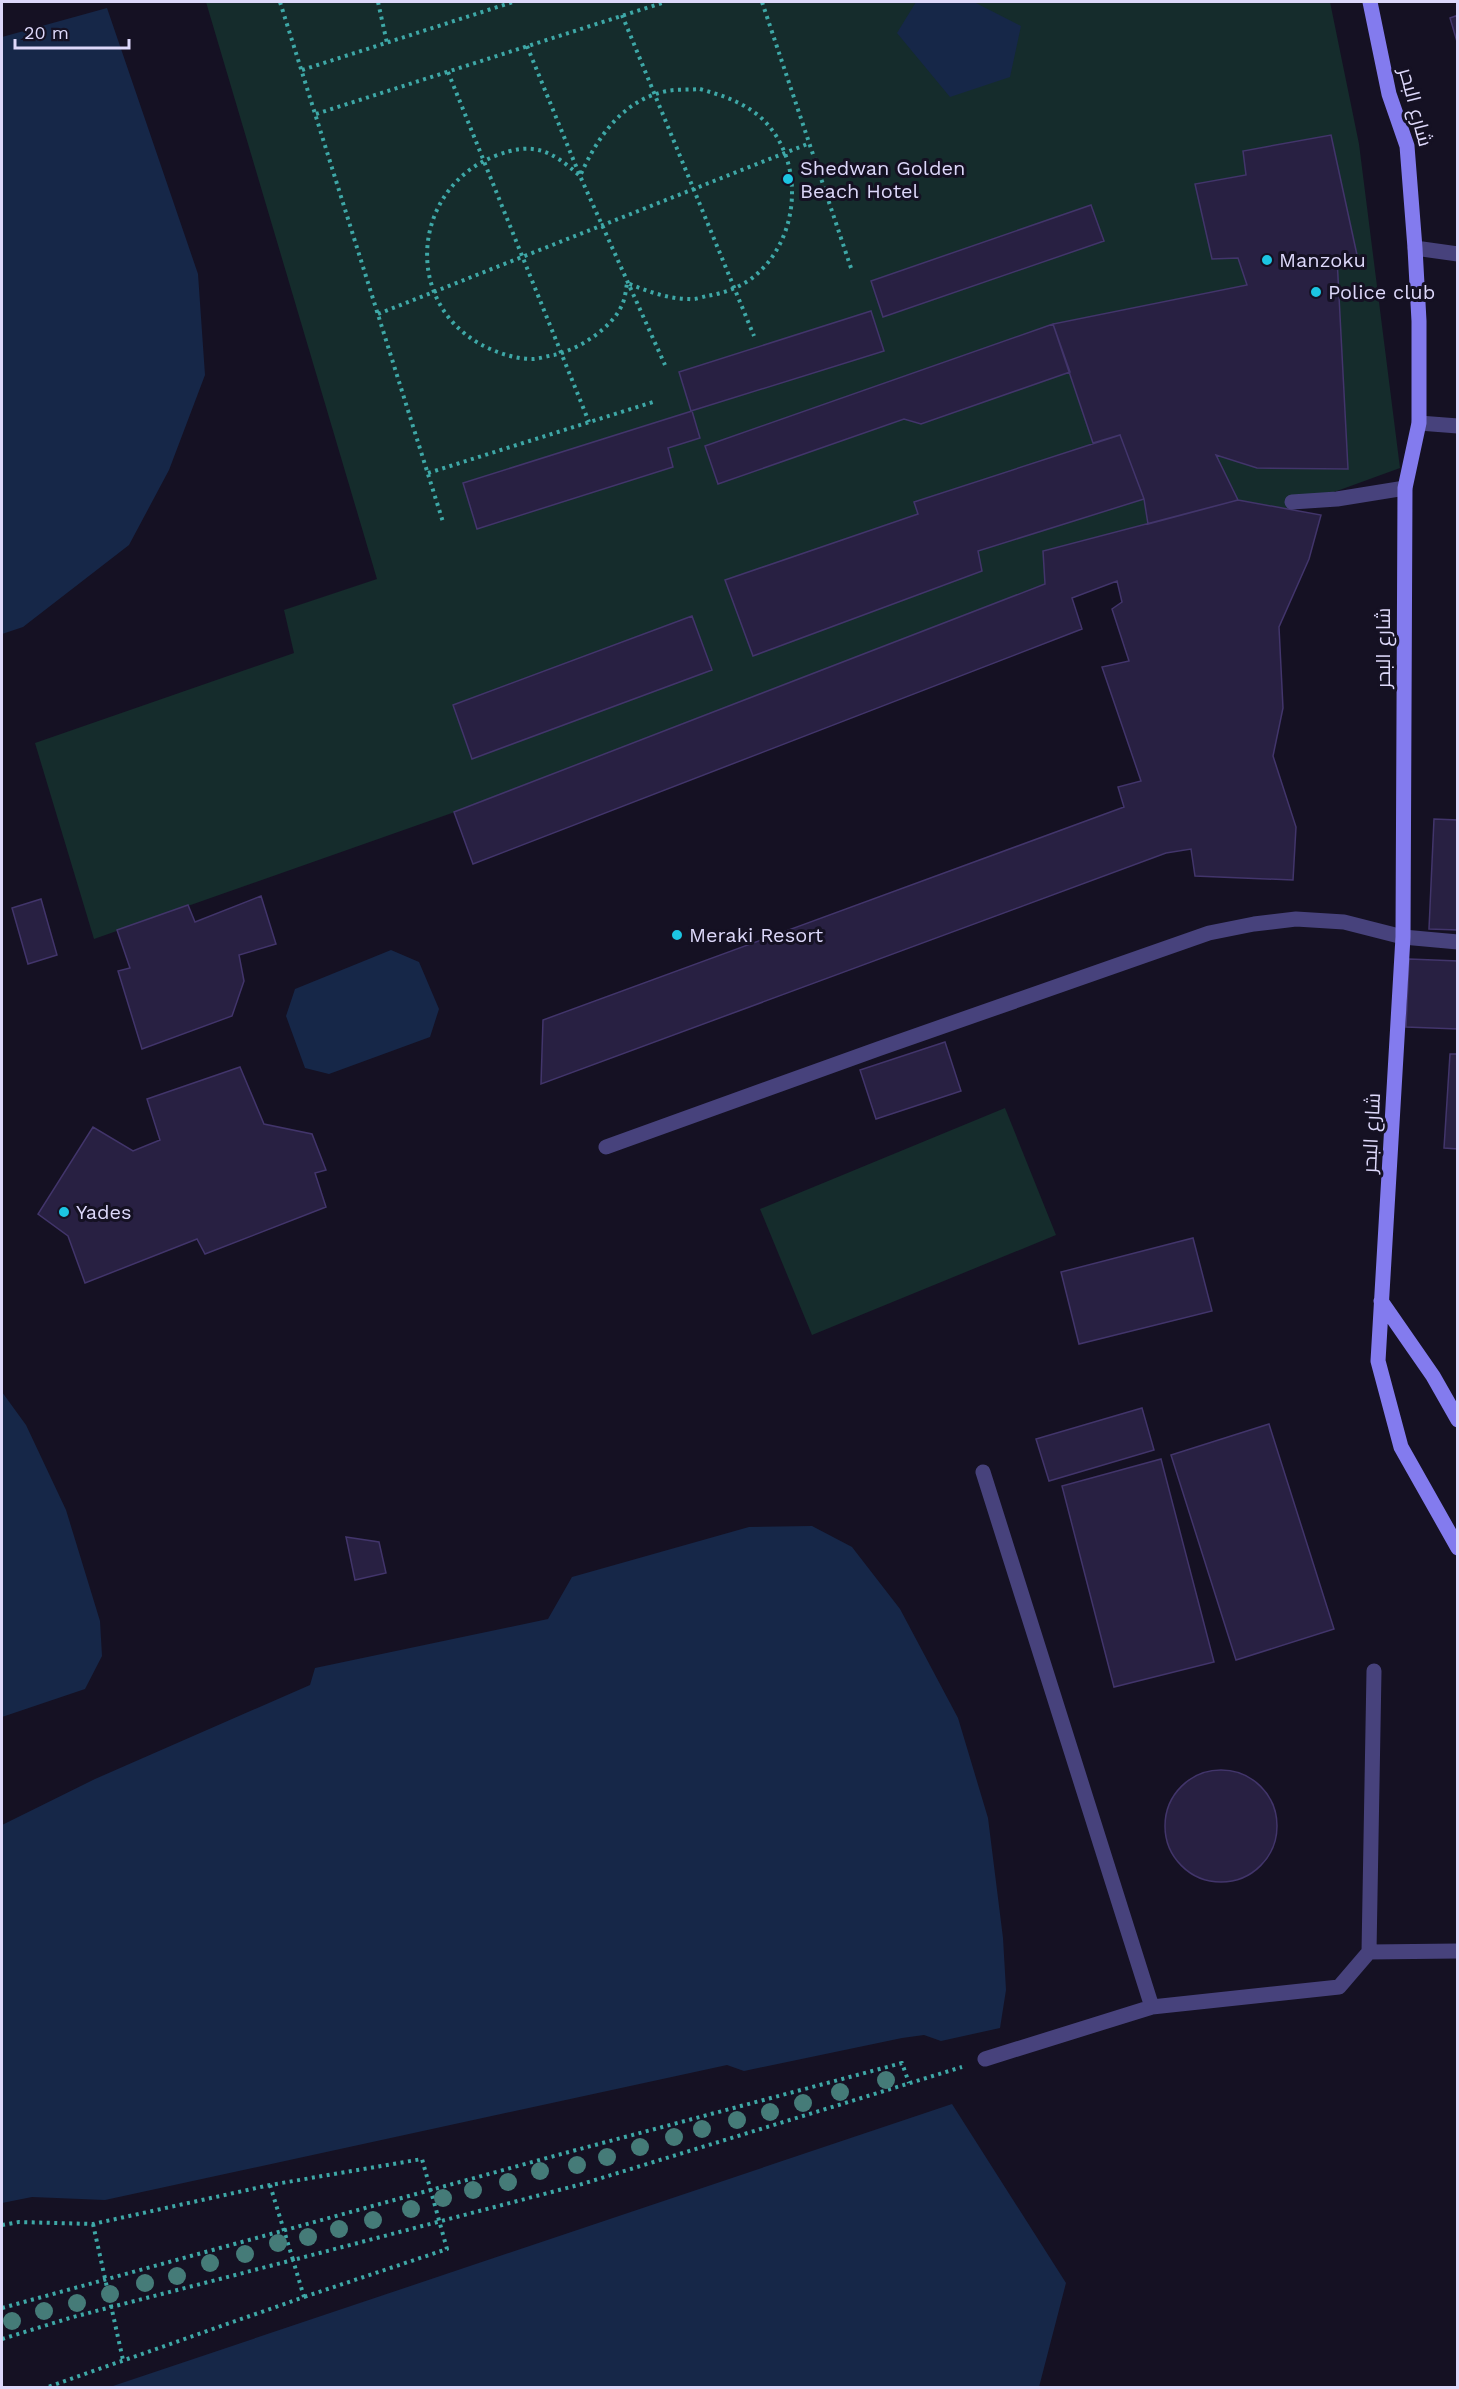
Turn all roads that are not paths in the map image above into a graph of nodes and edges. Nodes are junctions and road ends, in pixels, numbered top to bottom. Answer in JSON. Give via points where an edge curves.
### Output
{"nodes":[{"id":1,"x":1370,"y":2,"type":"edge"},
{"id":2,"x":1415,"y":248,"type":"junction"},
{"id":3,"x":1458,"y":254,"type":"edge"},
{"id":4,"x":1419,"y":423,"type":"junction"},
{"id":5,"x":1458,"y":426,"type":"edge"},
{"id":6,"x":1405,"y":488,"type":"junction"},
{"id":7,"x":1292,"y":502,"type":"dead end"},
{"id":8,"x":1403,"y":937,"type":"junction"},
{"id":9,"x":1458,"y":942,"type":"edge"},
{"id":10,"x":606,"y":1147,"type":"dead end"},
{"id":11,"x":1382,"y":1301,"type":"junction"},
{"id":12,"x":1458,"y":1420,"type":"edge"},
{"id":13,"x":983,"y":1472,"type":"dead end"},
{"id":14,"x":1458,"y":1548,"type":"edge"},
{"id":15,"x":1374,"y":1671,"type":"dead end"},
{"id":16,"x":1458,"y":1951,"type":"edge"},
{"id":17,"x":1369,"y":1952,"type":"junction"},
{"id":18,"x":1152,"y":2007,"type":"junction"},
{"id":19,"x":986,"y":2059,"type":"road end"}],
"edges":[{"from":1,"to":2,"type":"main road","name":"شارع البحر","via":[[1389,94],[1407,146]]},
{"from":2,"to":3,"type":"street"},
{"from":2,"to":4,"type":"main road","name":"شارع البحر"},
{"from":4,"to":5,"type":"street"},
{"from":4,"to":6,"type":"main road","name":"شارع البحر"},
{"from":6,"to":7,"type":"street"},
{"from":6,"to":8,"type":"main road","name":"شارع البحر"},
{"from":8,"to":9,"type":"street"},
{"from":8,"to":10,"type":"street","via":[[1344,922],[1296,919],[1209,933]]},
{"from":8,"to":11,"type":"main road","name":"شارع البحر"},
{"from":11,"to":12,"type":"main road"},
{"from":11,"to":14,"type":"main road","name":"شارع البحر","via":[[1378,1361],[1401,1447]]},
{"from":13,"to":18,"type":"street"},
{"from":15,"to":17,"type":"street"},
{"from":16,"to":17,"type":"street"},
{"from":17,"to":18,"type":"street","via":[[1339,1987]]},
{"from":18,"to":19,"type":"street"}]}
